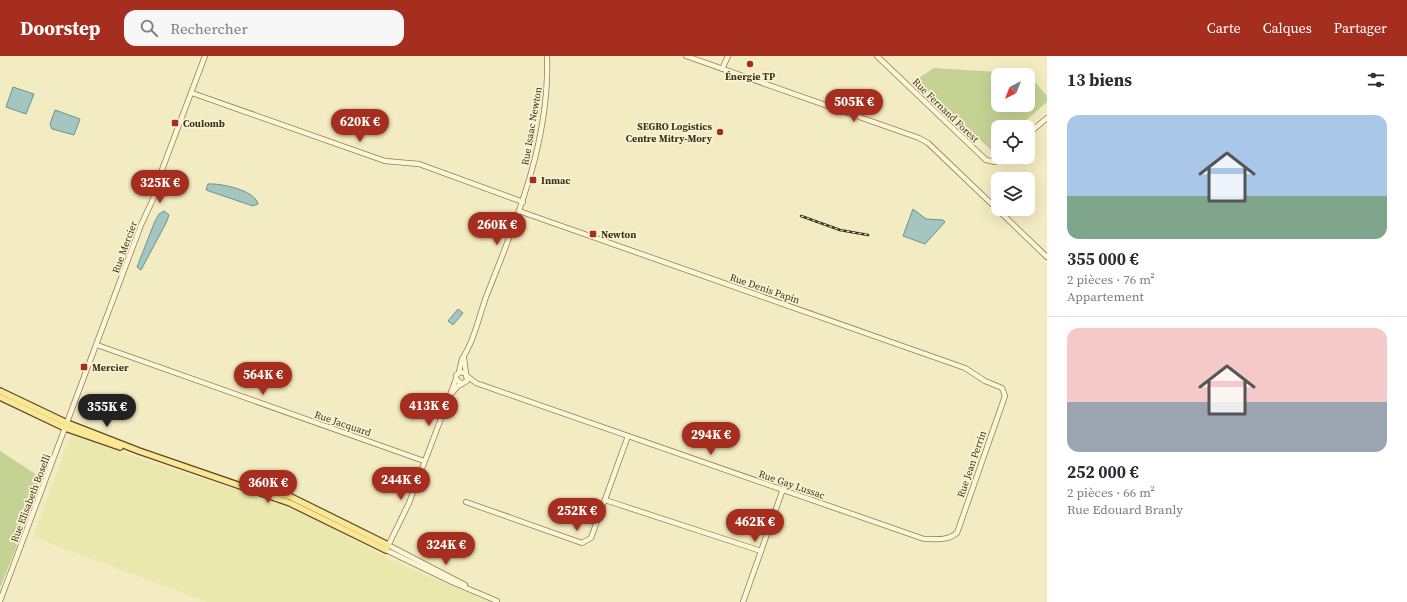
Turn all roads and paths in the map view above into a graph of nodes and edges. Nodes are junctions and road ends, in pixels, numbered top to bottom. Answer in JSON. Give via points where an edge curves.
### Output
{"nodes":[{"id":1,"x":205,"y":56,"type":"edge"},
{"id":2,"x":547,"y":56,"type":"edge"},
{"id":3,"x":686,"y":56,"type":"edge"},
{"id":4,"x":728,"y":56,"type":"edge"},
{"id":5,"x":879,"y":57,"type":"edge"},
{"id":6,"x":722,"y":69,"type":"junction"},
{"id":7,"x":192,"y":93,"type":"junction"},
{"id":8,"x":1047,"y":118,"type":"edge"},
{"id":9,"x":1035,"y":128,"type":"edge"},
{"id":10,"x":991,"y":161,"type":"edge"},
{"id":11,"x":522,"y":202,"type":"junction"},
{"id":12,"x":519,"y":211,"type":"junction"},
{"id":13,"x":1047,"y":257,"type":"edge"},
{"id":14,"x":97,"y":345,"type":"junction"},
{"id":15,"x":465,"y":355,"type":"junction"},
{"id":16,"x":460,"y":372,"type":"junction"},
{"id":17,"x":467,"y":375,"type":"junction"},
{"id":18,"x":456,"y":379,"type":"junction"},
{"id":19,"x":476,"y":382,"type":"junction"},
{"id":20,"x":464,"y":383,"type":"junction"},
{"id":21,"x":1002,"y":388,"type":"joint"},
{"id":22,"x":0,"y":391,"type":"edge"},
{"id":23,"x":0,"y":397,"type":"edge"},
{"id":24,"x":448,"y":397,"type":"junction"},
{"id":25,"x":66,"y":425,"type":"junction"},
{"id":26,"x":628,"y":436,"type":"junction"},
{"id":27,"x":424,"y":462,"type":"junction"},
{"id":28,"x":782,"y":489,"type":"junction"},
{"id":29,"x":605,"y":500,"type":"junction"},
{"id":30,"x":466,"y":502,"type":"dead end"},
{"id":31,"x":946,"y":539,"type":"joint"},
{"id":32,"x":387,"y":548,"type":"junction"},
{"id":33,"x":761,"y":551,"type":"junction"},
{"id":34,"x":0,"y":601,"type":"edge"},
{"id":35,"x":498,"y":602,"type":"edge"},
{"id":36,"x":743,"y":602,"type":"edge"}],
"edges":[{"from":1,"to":7,"type":"street","name":"Rue Mercier"},
{"from":2,"to":11,"type":"street","name":"Rue Isaac Newton","via":[[548,82],[537,153]]},
{"from":3,"to":6,"type":"street"},
{"from":4,"to":6,"type":"street"},
{"from":5,"to":10,"type":"street","name":"Rue Fernand Forest","via":[[986,160]]},
{"from":6,"to":13,"type":"street","via":[[928,143]]},
{"from":7,"to":11,"type":"street","via":[[385,161],[419,164]]},
{"from":7,"to":14,"type":"street","name":"Rue Mercier"},
{"from":8,"to":9,"type":"street"},
{"from":11,"to":12,"type":"street","name":"Rue Isaac Newton"},
{"from":12,"to":15,"type":"street","name":"Rue Isaac Newton"},
{"from":12,"to":21,"type":"street","name":"Rue Denis Papin","via":[[965,368],[985,382]]},
{"from":14,"to":25,"type":"street","name":"Rue Mercier"},
{"from":14,"to":27,"type":"street","name":"Rue Jacquard"},
{"from":15,"to":16,"type":"street","name":"Rue Isaac Newton"},
{"from":15,"to":17,"type":"street","name":"Rue Isaac Newton"},
{"from":16,"to":17,"type":"street","name":"Rue Gay Lussac"},
{"from":16,"to":18,"type":"street","name":"Rue Isaac Newton"},
{"from":17,"to":19,"type":"street","name":"Rue Gay Lussac"},
{"from":17,"to":20,"type":"street","name":"Rue Isaac Newton"},
{"from":18,"to":20,"type":"street"},
{"from":18,"to":24,"type":"street"},
{"from":19,"to":20,"type":"street","name":"Rue Gay Lussac"},
{"from":19,"to":26,"type":"street","name":"Rue Gay Lussac"},
{"from":20,"to":24,"type":"street"},
{"from":21,"to":31,"type":"street","name":"Rue Jean Perrin","via":[[1005,396],[957,533]]},
{"from":22,"to":25,"type":"main road"},
{"from":23,"to":25,"type":"main road"},
{"from":24,"to":27,"type":"street"},
{"from":25,"to":32,"type":"main road","via":[[115,445],[237,484],[271,490],[291,497]]},
{"from":25,"to":34,"type":"street","name":"Rue Elisabeth Boselli"},
{"from":26,"to":28,"type":"street","name":"Rue Gay Lussac"},
{"from":26,"to":29,"type":"street"},
{"from":27,"to":32,"type":"street","via":[[409,503]]},
{"from":28,"to":31,"type":"street","name":"Rue Gay Lussac","via":[[919,538]]},
{"from":28,"to":33,"type":"street"},
{"from":29,"to":30,"type":"street","via":[[591,538],[582,542]]},
{"from":29,"to":33,"type":"street"},
{"from":32,"to":35,"type":"street"},
{"from":33,"to":36,"type":"street"}]}
